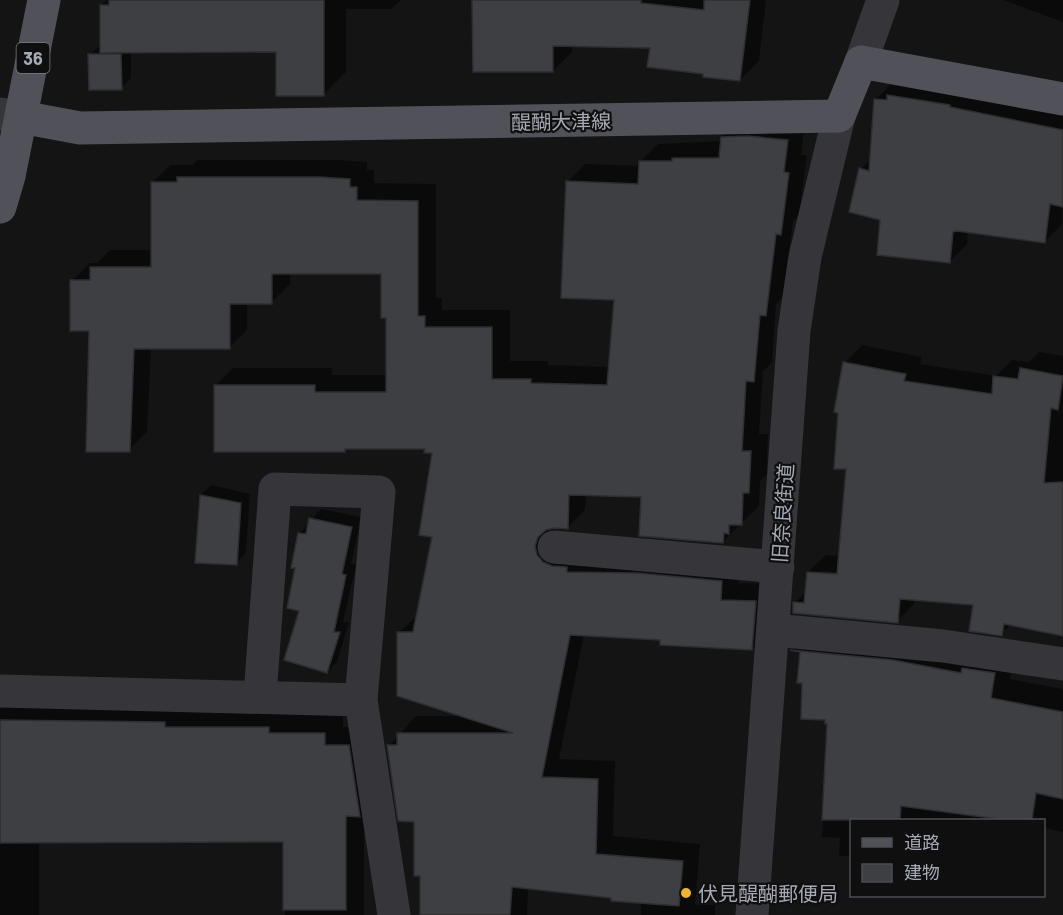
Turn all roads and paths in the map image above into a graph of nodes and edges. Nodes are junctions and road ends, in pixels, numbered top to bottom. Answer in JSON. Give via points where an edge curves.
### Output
{"nodes":[{"id":1,"x":44,"y":0,"type":"edge"},
{"id":2,"x":883,"y":0,"type":"edge"},
{"id":3,"x":861,"y":62,"type":"junction"},
{"id":4,"x":1063,"y":99,"type":"edge"},
{"id":5,"x":11,"y":116,"type":"edge"},
{"id":6,"x":839,"y":116,"type":"junction"},
{"id":7,"x":0,"y":207,"type":"edge"},
{"id":8,"x":554,"y":547,"type":"dead end"},
{"id":9,"x":778,"y":567,"type":"junction"},
{"id":10,"x":774,"y":630,"type":"junction"},
{"id":11,"x":1063,"y":664,"type":"edge"},
{"id":12,"x":0,"y":691,"type":"edge"},
{"id":13,"x":260,"y":696,"type":"junction"},
{"id":14,"x":361,"y":700,"type":"junction"},
{"id":15,"x":394,"y":915,"type":"edge"},
{"id":16,"x":752,"y":915,"type":"edge"}],
"edges":[{"from":1,"to":5,"type":"main road","number":"36"},
{"from":2,"to":3,"type":"street"},
{"from":3,"to":4,"type":"main road"},
{"from":3,"to":6,"type":"main road"},
{"from":5,"to":6,"type":"main road","name":"醍醐大津線","via":[[80,128]]},
{"from":5,"to":7,"type":"main road","number":"36"},
{"from":6,"to":9,"type":"street","name":"旧奈良街道","via":[[805,257],[794,332]]},
{"from":8,"to":9,"type":"street"},
{"from":9,"to":10,"type":"street","name":"旧奈良街道"},
{"from":10,"to":11,"type":"street","via":[[943,646]]},
{"from":10,"to":16,"type":"street","name":"旧奈良街道"},
{"from":12,"to":13,"type":"street"},
{"from":13,"to":14,"type":"street"},
{"from":13,"to":14,"type":"street","via":[[274,489],[379,492]]},
{"from":14,"to":15,"type":"street"}]}
